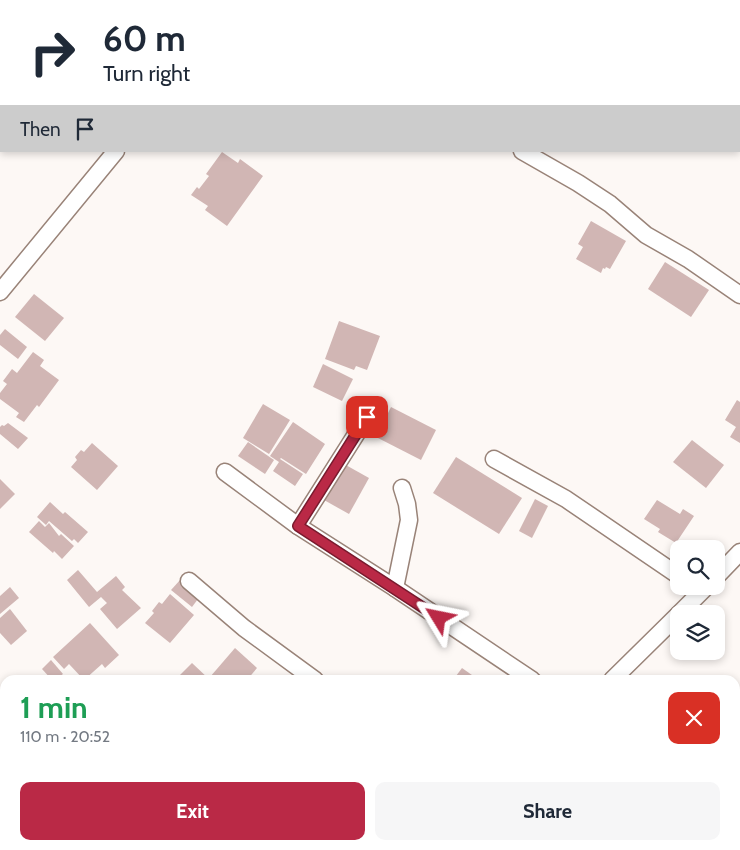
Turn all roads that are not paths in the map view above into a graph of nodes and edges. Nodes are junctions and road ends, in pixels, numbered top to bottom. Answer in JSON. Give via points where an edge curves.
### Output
{"nodes":[{"id":1,"x":115,"y":152,"type":"edge"},
{"id":2,"x":524,"y":152,"type":"edge"},
{"id":3,"x":0,"y":292,"type":"edge"},
{"id":4,"x":740,"y":295,"type":"edge"},
{"id":5,"x":367,"y":417,"type":"dead end"},
{"id":6,"x":494,"y":459,"type":"dead end"},
{"id":7,"x":225,"y":472,"type":"dead end"},
{"id":8,"x":402,"y":488,"type":"dead end"},
{"id":9,"x":298,"y":526,"type":"junction"},
{"id":10,"x":740,"y":552,"type":"edge"},
{"id":11,"x":725,"y":568,"type":"edge"},
{"id":12,"x":670,"y":570,"type":"edge"},
{"id":13,"x":189,"y":582,"type":"dead end"},
{"id":14,"x":395,"y":588,"type":"junction"},
{"id":15,"x":694,"y":595,"type":"edge"},
{"id":16,"x":686,"y":605,"type":"edge"},
{"id":17,"x":670,"y":623,"type":"edge"},
{"id":18,"x":308,"y":675,"type":"edge"},
{"id":19,"x":525,"y":675,"type":"edge"},
{"id":20,"x":617,"y":675,"type":"edge"}],
"edges":[{"from":1,"to":3,"type":"street"},
{"from":2,"to":4,"type":"street","via":[[610,204],[646,235]]},
{"from":5,"to":9,"type":"street"},
{"from":6,"to":12,"type":"street","via":[[566,498]]},
{"from":7,"to":9,"type":"street"},
{"from":8,"to":14,"type":"street","via":[[409,520]]},
{"from":9,"to":14,"type":"street"},
{"from":10,"to":11,"type":"street"},
{"from":13,"to":18,"type":"street"},
{"from":14,"to":19,"type":"street"},
{"from":15,"to":16,"type":"street"},
{"from":17,"to":20,"type":"street"}]}
